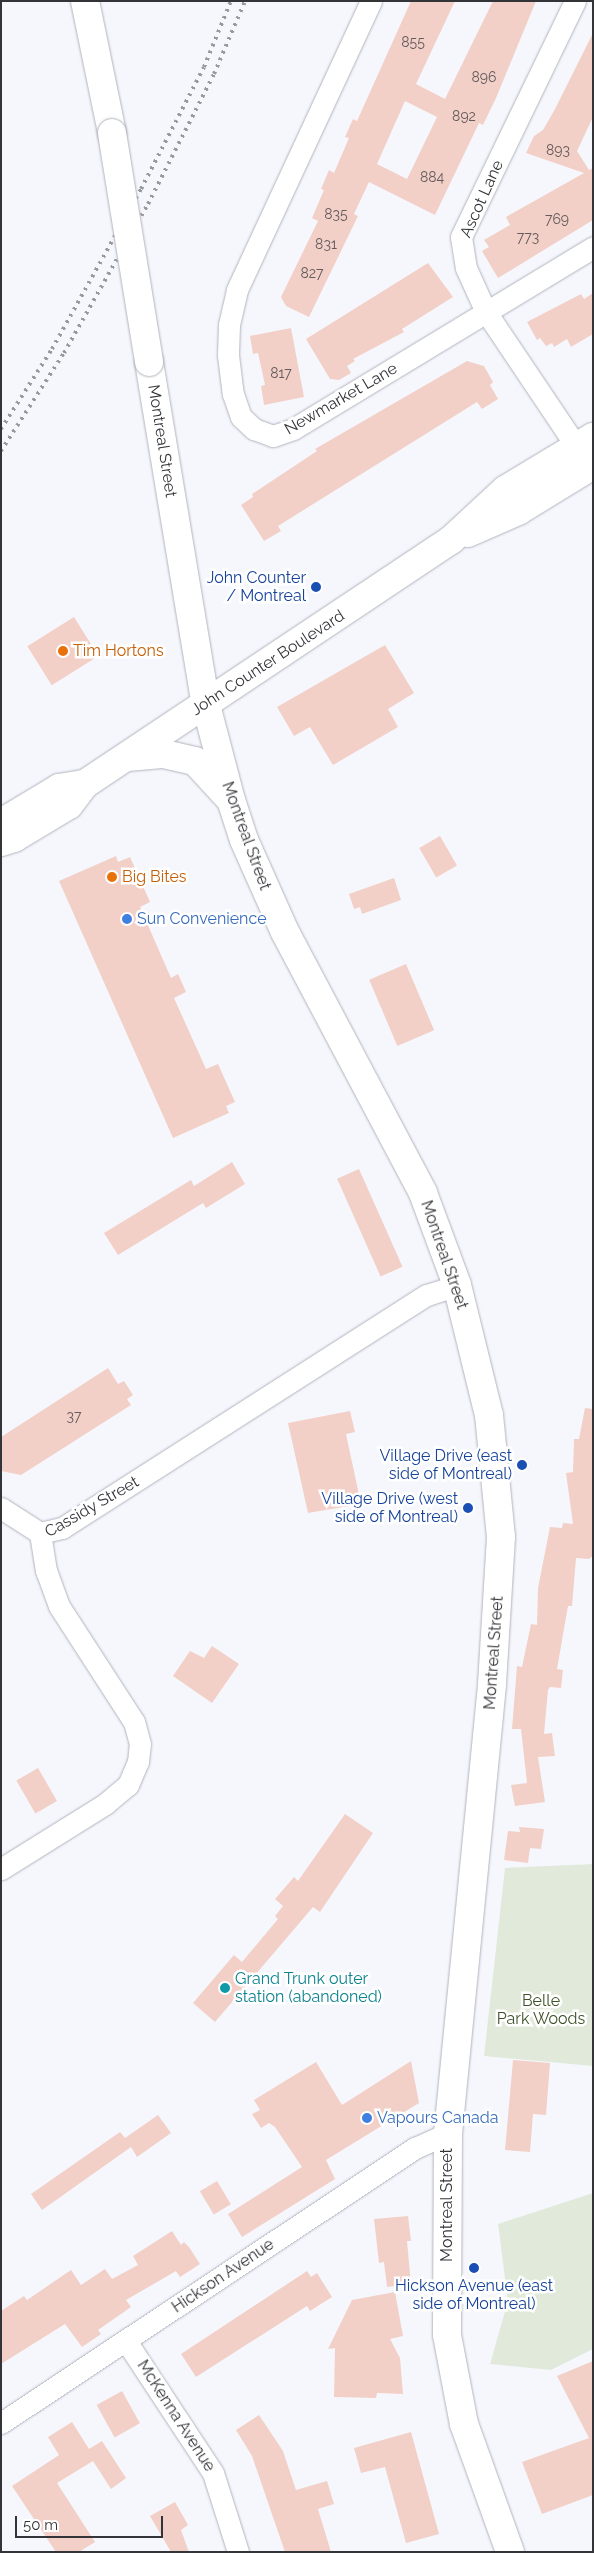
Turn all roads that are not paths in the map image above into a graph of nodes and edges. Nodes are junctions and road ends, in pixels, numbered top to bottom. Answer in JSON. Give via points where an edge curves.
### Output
{"nodes":[{"id":1,"x":85,"y":1,"type":"edge"},
{"id":2,"x":371,"y":1,"type":"edge"},
{"id":3,"x":575,"y":1,"type":"edge"},
{"id":4,"x":593,"y":247,"type":"edge"},
{"id":5,"x":486,"y":312,"type":"junction"},
{"id":6,"x":588,"y":454,"type":"edge"},
{"id":7,"x":206,"y":705,"type":"junction"},
{"id":8,"x":125,"y":758,"type":"junction"},
{"id":9,"x":85,"y":784,"type":"junction"},
{"id":10,"x":231,"y":800,"type":"junction"},
{"id":11,"x":1,"y":823,"type":"edge"},
{"id":12,"x":1,"y":842,"type":"edge"},
{"id":13,"x":457,"y":1286,"type":"junction"},
{"id":14,"x":1,"y":1508,"type":"edge"},
{"id":15,"x":40,"y":1533,"type":"junction"},
{"id":16,"x":1,"y":1869,"type":"edge"},
{"id":17,"x":448,"y":2133,"type":"junction"},
{"id":18,"x":126,"y":2340,"type":"junction"},
{"id":19,"x":1,"y":2424,"type":"edge"},
{"id":20,"x":238,"y":2552,"type":"edge"},
{"id":21,"x":510,"y":2552,"type":"edge"}],
"edges":[{"from":1,"to":7,"type":"main road","name":"Montreal Street","bridge":true,"via":[[112,133]]},
{"from":2,"to":5,"type":"street","name":"Newmarket Lane","via":[[237,290],[229,324],[232,394],[241,417],[254,429],[273,436],[293,429]]},
{"from":3,"to":5,"type":"street","name":"Ascot Lane","via":[[461,237],[466,268]]},
{"from":4,"to":5,"type":"street","name":"Newmarket Lane"},
{"from":5,"to":6,"type":"street","name":"Ascot Lane"},
{"from":6,"to":7,"type":"main road","name":"John Counter Boulevard","via":[[505,490],[451,540]]},
{"from":7,"to":8,"type":"main road","name":"John Counter Boulevard"},
{"from":7,"to":10,"type":"main road","name":"Montreal Street"},
{"from":8,"to":9,"type":"main road","name":"John Counter Boulevard"},
{"from":8,"to":10,"type":"main road","via":[[164,754],[195,761]]},
{"from":9,"to":11,"type":"main road","name":"John Counter Boulevard","via":[[59,788]]},
{"from":9,"to":12,"type":"main road","name":"John Counter Boulevard","via":[[69,805],[14,838]]},
{"from":10,"to":13,"type":"main road","name":"Montreal Street","via":[[244,840],[285,932],[423,1193]]},
{"from":13,"to":15,"type":"street","name":"Cassidy Street","via":[[427,1295],[62,1528]]},
{"from":13,"to":17,"type":"main road","name":"Montreal Street","via":[[489,1415],[500,1538],[492,1685]]},
{"from":14,"to":15,"type":"street"},
{"from":15,"to":16,"type":"street","name":"Cassidy Street","via":[[46,1571],[58,1606],[134,1722],[140,1744],[138,1762],[128,1784],[105,1804]]},
{"from":17,"to":18,"type":"street","name":"Hickson Avenue","via":[[415,2148]]},
{"from":17,"to":21,"type":"main road","name":"Montreal Street","via":[[447,2335],[464,2424]]},
{"from":18,"to":19,"type":"street","name":"Hickson Avenue"},
{"from":18,"to":20,"type":"street","name":"McKenna Avenue","via":[[213,2472]]}]}
